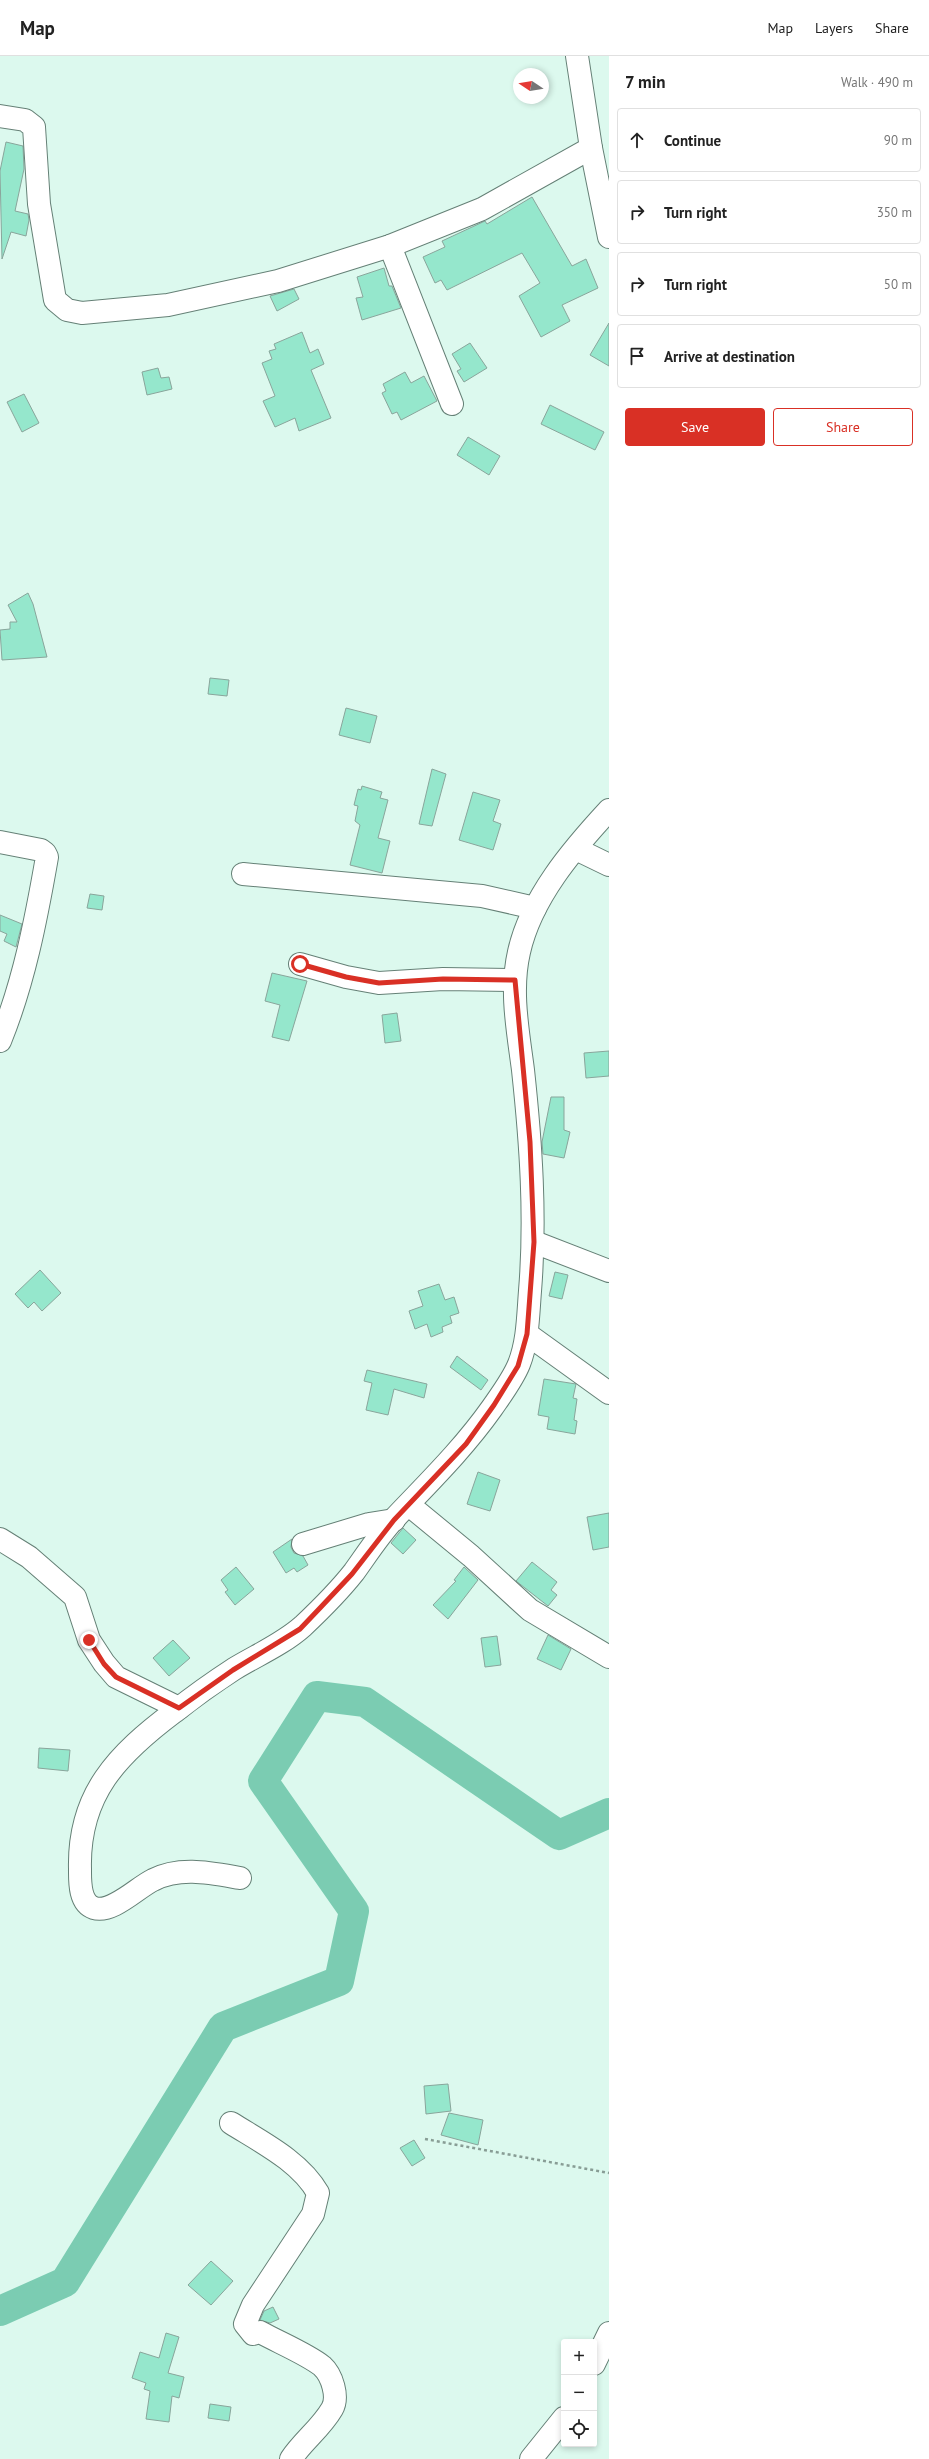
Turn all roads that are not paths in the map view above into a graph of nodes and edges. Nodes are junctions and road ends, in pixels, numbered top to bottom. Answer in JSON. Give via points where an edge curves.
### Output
{"nodes":[{"id":1,"x":577,"y":56,"type":"edge"},
{"id":2,"x":0,"y":116,"type":"edge"},
{"id":3,"x":591,"y":148,"type":"junction"},
{"id":4,"x":609,"y":237,"type":"edge"},
{"id":5,"x":390,"y":246,"type":"junction"},
{"id":6,"x":452,"y":404,"type":"dead end"},
{"id":7,"x":609,"y":810,"type":"edge"},
{"id":8,"x":0,"y":842,"type":"edge"},
{"id":9,"x":576,"y":849,"type":"junction"},
{"id":10,"x":609,"y":865,"type":"edge"},
{"id":11,"x":244,"y":874,"type":"dead end"},
{"id":12,"x":535,"y":908,"type":"junction"},
{"id":13,"x":300,"y":964,"type":"dead end"},
{"id":14,"x":515,"y":980,"type":"junction"},
{"id":15,"x":0,"y":1041,"type":"edge"},
{"id":16,"x":534,"y":1242,"type":"junction"},
{"id":17,"x":609,"y":1271,"type":"edge"},
{"id":18,"x":527,"y":1334,"type":"junction"},
{"id":19,"x":609,"y":1393,"type":"edge"},
{"id":20,"x":401,"y":1512,"type":"junction"},
{"id":21,"x":0,"y":1539,"type":"edge"},
{"id":22,"x":303,"y":1544,"type":"dead end"},
{"id":23,"x":609,"y":1657,"type":"edge"},
{"id":24,"x":179,"y":1708,"type":"junction"},
{"id":25,"x":240,"y":1878,"type":"dead end"},
{"id":26,"x":231,"y":2122,"type":"dead end"},
{"id":27,"x":609,"y":2333,"type":"edge"},
{"id":28,"x":597,"y":2358,"type":"edge"},
{"id":29,"x":561,"y":2422,"type":"edge"},
{"id":30,"x":291,"y":2459,"type":"edge"},
{"id":31,"x":531,"y":2459,"type":"edge"}],
"edges":[{"from":1,"to":3,"type":"street"},
{"from":2,"to":5,"type":"street","via":[[25,120],[34,127],[39,204],[55,300],[67,310],[82,313],[168,305],[278,281]]},
{"from":3,"to":4,"type":"street"},
{"from":3,"to":5,"type":"street","via":[[482,209]]},
{"from":5,"to":6,"type":"street"},
{"from":7,"to":9,"type":"street"},
{"from":8,"to":15,"type":"street","via":[[41,850],[47,858],[36,919],[16,1000]]},
{"from":9,"to":10,"type":"street"},
{"from":9,"to":12,"type":"street"},
{"from":11,"to":12,"type":"street","via":[[482,896]]},
{"from":12,"to":14,"type":"street","via":[[519,951]]},
{"from":13,"to":14,"type":"street","via":[[379,983],[443,979]]},
{"from":14,"to":16,"type":"street","via":[[530,1142]]},
{"from":16,"to":17,"type":"street"},
{"from":16,"to":18,"type":"street"},
{"from":18,"to":19,"type":"street"},
{"from":18,"to":20,"type":"street","via":[[518,1366],[494,1405],[466,1444]]},
{"from":20,"to":22,"type":"street"},
{"from":20,"to":23,"type":"street","via":[[471,1556],[530,1610]]},
{"from":20,"to":24,"type":"street","via":[[352,1574],[300,1629],[233,1670]]},
{"from":21,"to":24,"type":"street","via":[[28,1557],[75,1597],[89,1640],[104,1664],[116,1677]]},
{"from":24,"to":25,"type":"street","via":[[142,1736],[116,1762],[95,1793],[85,1821],[82,1842],[82,1893],[85,1901],[93,1908],[100,1909],[115,1905],[154,1879],[175,1873],[200,1871]]},
{"from":26,"to":30,"type":"street","via":[[309,2177],[318,2192],[313,2214],[253,2305],[245,2324],[252,2334],[260,2332],[323,2367],[332,2382],[336,2396],[333,2407],[318,2429]]},
{"from":27,"to":28,"type":"street"},
{"from":29,"to":31,"type":"street"}]}
